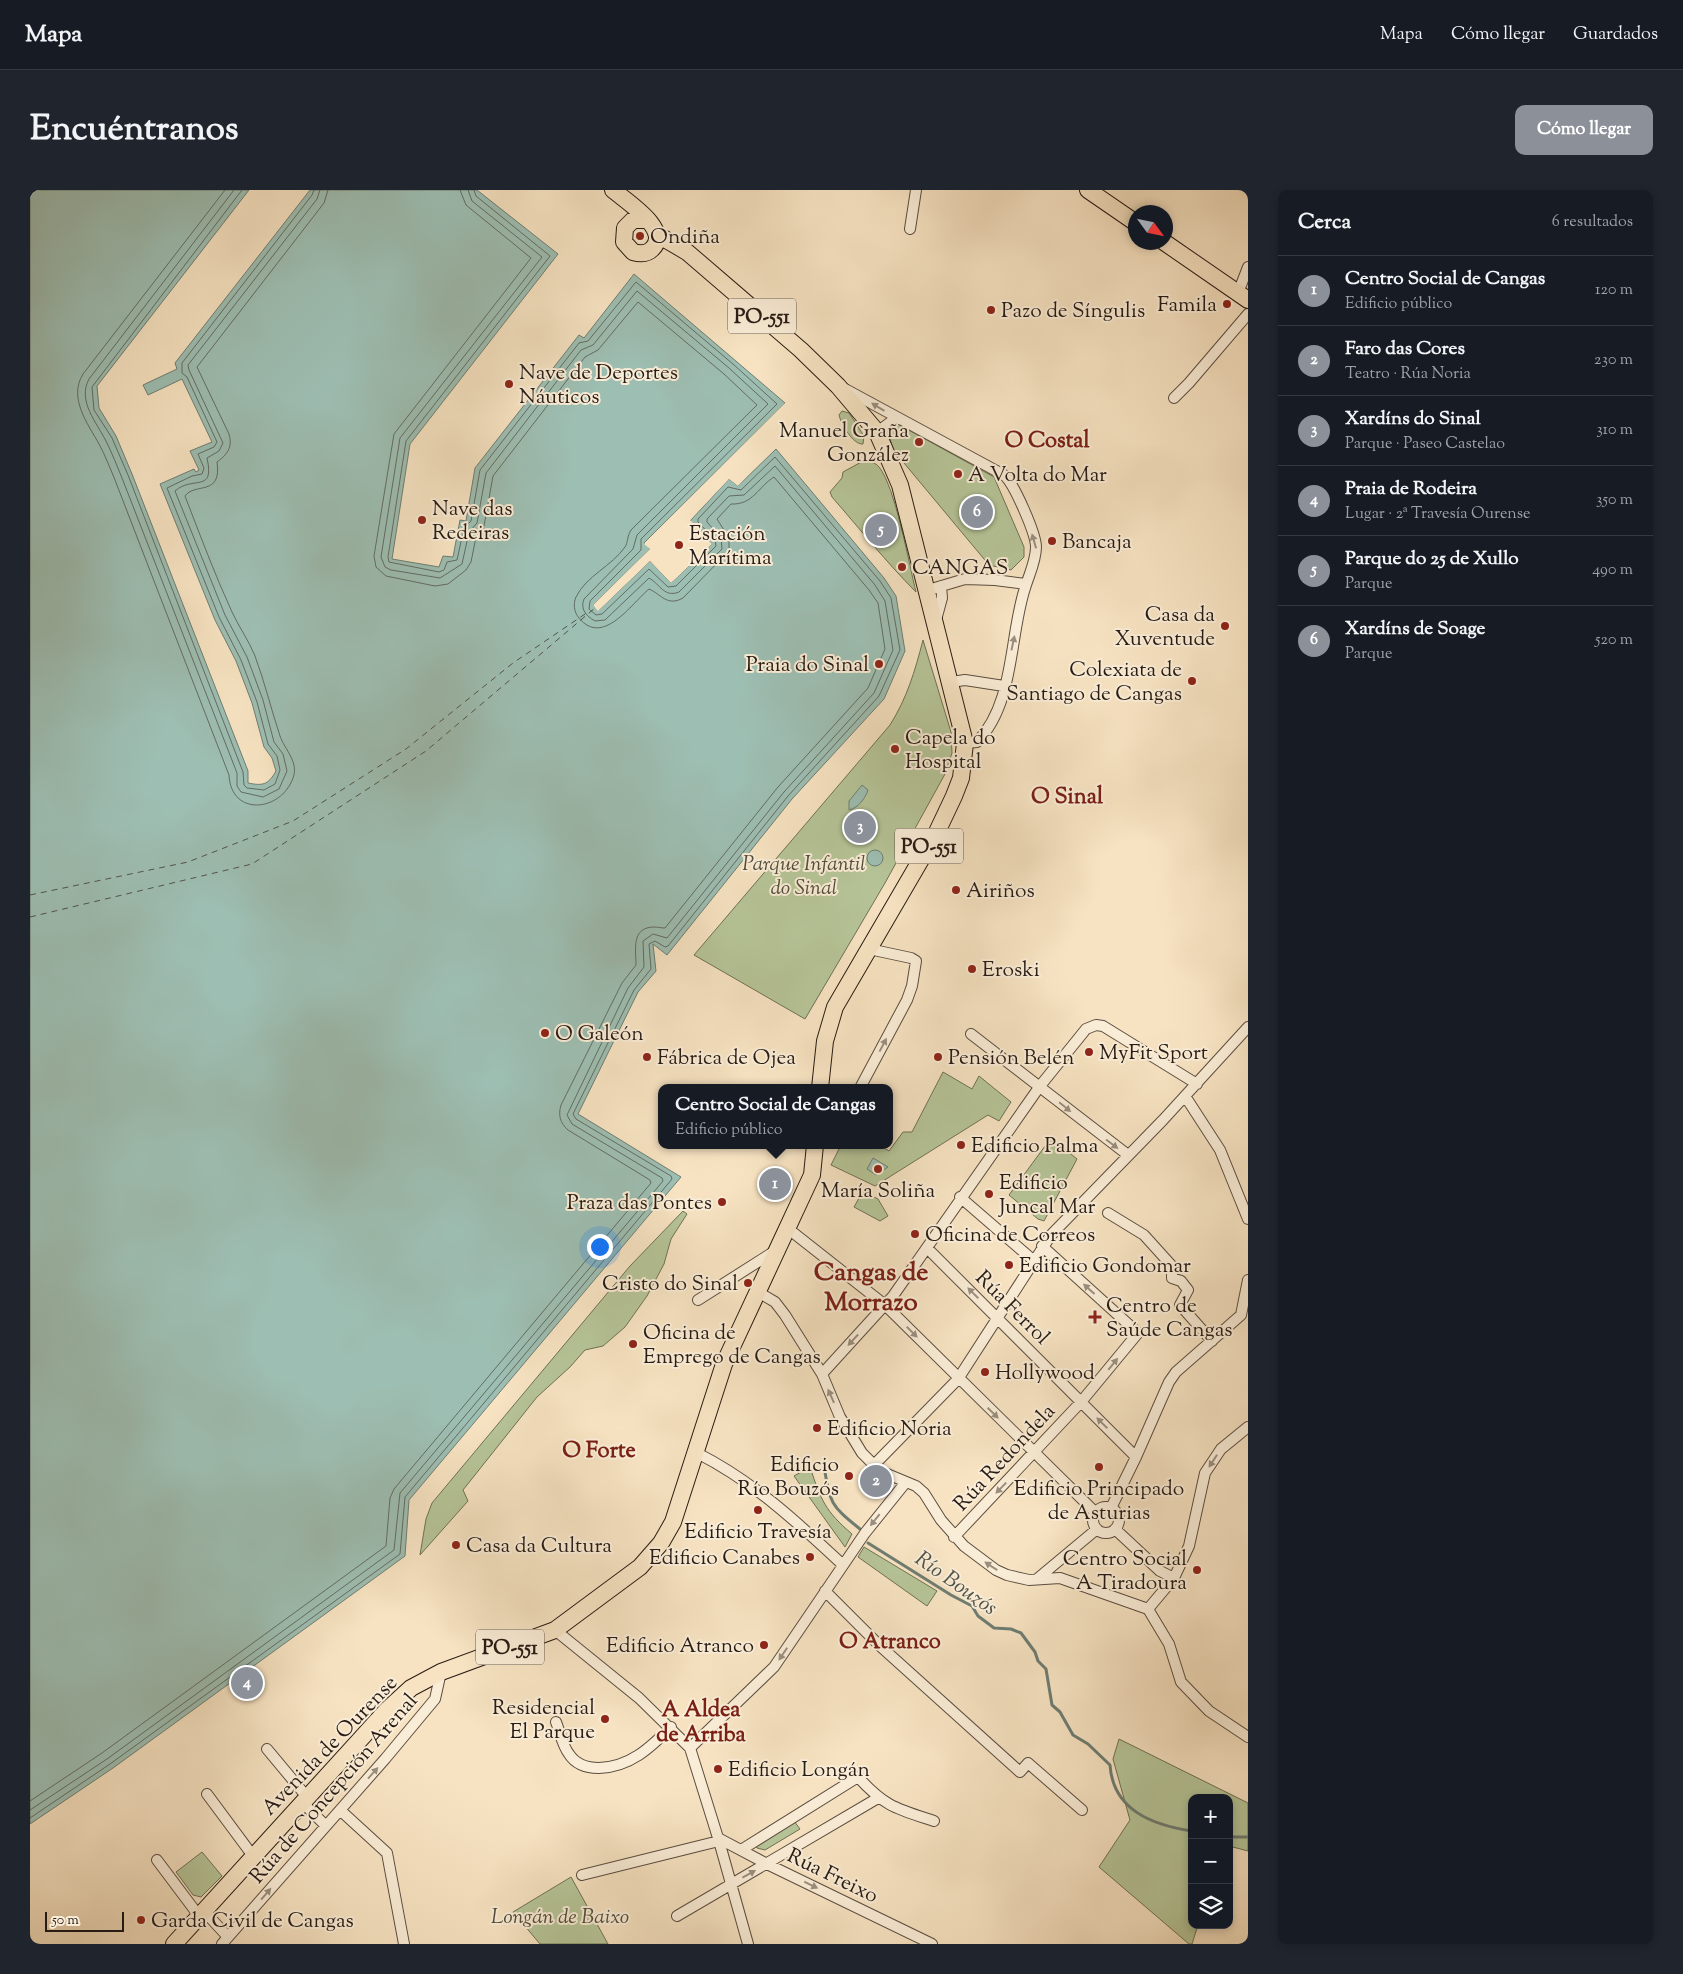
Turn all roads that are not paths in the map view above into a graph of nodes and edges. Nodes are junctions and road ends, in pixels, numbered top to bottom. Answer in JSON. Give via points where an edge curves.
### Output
{"nodes":[{"id":1,"x":612,"y":190,"type":"edge"},
{"id":2,"x":916,"y":190,"type":"edge"},
{"id":3,"x":1088,"y":190,"type":"edge"},
{"id":4,"x":1128,"y":218,"type":"edge"},
{"id":5,"x":647,"y":220,"type":"junction"},
{"id":6,"x":627,"y":225,"type":"junction"},
{"id":7,"x":910,"y":229,"type":"dead end"},
{"id":8,"x":658,"y":235,"type":"junction"},
{"id":9,"x":1173,"y":248,"type":"edge"},
{"id":10,"x":649,"y":252,"type":"junction"},
{"id":11,"x":695,"y":260,"type":"junction"},
{"id":12,"x":1248,"y":267,"type":"edge"},
{"id":13,"x":1243,"y":296,"type":"edge"},
{"id":14,"x":1248,"y":314,"type":"edge"},
{"id":15,"x":843,"y":391,"type":"junction"},
{"id":16,"x":1174,"y":398,"type":"dead end"},
{"id":17,"x":896,"y":418,"type":"junction"},
{"id":18,"x":877,"y":432,"type":"junction"},
{"id":19,"x":1026,"y":584,"type":"junction"},
{"id":20,"x":934,"y":588,"type":"junction"},
{"id":21,"x":951,"y":682,"type":"junction"},
{"id":22,"x":1004,"y":686,"type":"junction"},
{"id":23,"x":966,"y":743,"type":"junction"},
{"id":24,"x":869,"y":949,"type":"junction"},
{"id":25,"x":1248,"y":1027,"type":"edge"},
{"id":26,"x":971,"y":1034,"type":"dead end"},
{"id":27,"x":820,"y":1084,"type":"edge"},
{"id":28,"x":862,"y":1084,"type":"edge"},
{"id":29,"x":1197,"y":1084,"type":"junction"},
{"id":30,"x":1040,"y":1086,"type":"junction"},
{"id":31,"x":1185,"y":1096,"type":"junction"},
{"id":32,"x":815,"y":1149,"type":"edge"},
{"id":33,"x":1128,"y":1155,"type":"junction"},
{"id":34,"x":960,"y":1197,"type":"junction"},
{"id":35,"x":1108,"y":1213,"type":"dead end"},
{"id":36,"x":1248,"y":1219,"type":"edge"},
{"id":37,"x":786,"y":1228,"type":"junction"},
{"id":38,"x":1042,"y":1246,"type":"junction"},
{"id":39,"x":927,"y":1248,"type":"junction"},
{"id":40,"x":776,"y":1251,"type":"junction"},
{"id":41,"x":1033,"y":1260,"type":"junction"},
{"id":42,"x":1248,"y":1280,"type":"edge"},
{"id":43,"x":758,"y":1292,"type":"junction"},
{"id":44,"x":698,"y":1300,"type":"dead end"},
{"id":45,"x":885,"y":1305,"type":"junction"},
{"id":46,"x":999,"y":1318,"type":"junction"},
{"id":47,"x":1212,"y":1341,"type":"junction"},
{"id":48,"x":822,"y":1374,"type":"junction"},
{"id":49,"x":958,"y":1379,"type":"junction"},
{"id":50,"x":1081,"y":1402,"type":"junction"},
{"id":51,"x":1248,"y":1427,"type":"edge"},
{"id":52,"x":697,"y":1453,"type":"junction"},
{"id":53,"x":1035,"y":1453,"type":"junction"},
{"id":54,"x":1136,"y":1457,"type":"junction"},
{"id":55,"x":873,"y":1466,"type":"junction"},
{"id":56,"x":906,"y":1482,"type":"junction"},
{"id":57,"x":1111,"y":1508,"type":"junction"},
{"id":58,"x":1096,"y":1513,"type":"junction"},
{"id":59,"x":1096,"y":1529,"type":"junction"},
{"id":60,"x":1115,"y":1529,"type":"junction"},
{"id":61,"x":954,"y":1537,"type":"junction"},
{"id":62,"x":843,"y":1564,"type":"junction"},
{"id":63,"x":1174,"y":1578,"type":"junction"},
{"id":64,"x":1037,"y":1579,"type":"junction"},
{"id":65,"x":825,"y":1591,"type":"junction"},
{"id":66,"x":1148,"y":1609,"type":"junction"},
{"id":67,"x":555,"y":1630,"type":"junction"},
{"id":68,"x":441,"y":1672,"type":"junction"},
{"id":69,"x":556,"y":1722,"type":"dead end"},
{"id":70,"x":671,"y":1727,"type":"junction"},
{"id":71,"x":1248,"y":1737,"type":"edge"},
{"id":72,"x":690,"y":1748,"type":"junction"},
{"id":73,"x":268,"y":1749,"type":"dead end"},
{"id":74,"x":207,"y":1794,"type":"dead end"},
{"id":75,"x":878,"y":1798,"type":"junction"},
{"id":76,"x":304,"y":1800,"type":"junction"},
{"id":77,"x":340,"y":1810,"type":"junction"},
{"id":78,"x":1082,"y":1810,"type":"dead end"},
{"id":79,"x":934,"y":1821,"type":"dead end"},
{"id":80,"x":326,"y":1826,"type":"junction"},
{"id":81,"x":719,"y":1839,"type":"junction"},
{"id":82,"x":741,"y":1850,"type":"junction"},
{"id":83,"x":253,"y":1856,"type":"junction"},
{"id":84,"x":157,"y":1860,"type":"dead end"},
{"id":85,"x":767,"y":1864,"type":"junction"},
{"id":86,"x":582,"y":1875,"type":"dead end"},
{"id":87,"x":730,"y":1884,"type":"junction"},
{"id":88,"x":201,"y":1914,"type":"junction"},
{"id":89,"x":677,"y":1916,"type":"dead end"},
{"id":90,"x":225,"y":1940,"type":"edge"},
{"id":91,"x":174,"y":1944,"type":"edge"},
{"id":92,"x":404,"y":1944,"type":"edge"},
{"id":93,"x":748,"y":1944,"type":"edge"},
{"id":94,"x":932,"y":1944,"type":"edge"}],
"edges":[{"from":1,"to":5,"type":"main road","number":"PO-551"},
{"from":1,"to":6,"type":"main road","number":"PO-551","via":[[626,215]]},
{"from":2,"to":7,"type":"street"},
{"from":3,"to":4,"type":"main road"},
{"from":5,"to":6,"type":"main road","via":[[640,219]]},
{"from":5,"to":8,"type":"main road","number":"PO-551","via":[[655,226]]},
{"from":6,"to":10,"type":"main road","number":"PO-551","via":[[623,237],[626,246],[638,254]]},
{"from":8,"to":10,"type":"main road"},
{"from":8,"to":11,"type":"main road","number":"PO-551"},
{"from":9,"to":13,"type":"main road"},
{"from":10,"to":11,"type":"main road","number":"PO-551"},
{"from":11,"to":15,"type":"main road","number":"PO-551","via":[[801,350]]},
{"from":12,"to":13,"type":"street"},
{"from":14,"to":16,"type":"street"},
{"from":17,"to":15,"type":"street","one_way":true},
{"from":15,"to":18,"type":"main road","number":"PO-551"},
{"from":17,"to":18,"type":"street"},
{"from":19,"to":17,"type":"street","one_way":true,"via":[[1036,544],[1010,480]]},
{"from":18,"to":20,"type":"main road","number":"PO-551","via":[[900,485]]},
{"from":19,"to":20,"type":"street","via":[[965,579]]},
{"from":22,"to":19,"type":"street","one_way":true},
{"from":20,"to":21,"type":"main road","number":"PO-551","via":[[936,623]]},
{"from":21,"to":22,"type":"street","via":[[965,680]]},
{"from":21,"to":23,"type":"main road","number":"PO-551"},
{"from":22,"to":23,"type":"street","via":[[986,732],[977,742]]},
{"from":23,"to":24,"type":"main road","number":"PO-551","via":[[961,778],[954,796]]},
{"from":24,"to":27,"type":"main road","number":"PO-551","via":[[835,1007],[825,1040]]},
{"from":28,"to":24,"type":"street","one_way":true,"via":[[907,1000],[916,961]]},
{"from":25,"to":29,"type":"street"},
{"from":26,"to":30,"type":"street"},
{"from":29,"to":30,"type":"street","via":[[1103,1026],[1089,1027]]},
{"from":29,"to":31,"type":"street"},
{"from":30,"to":33,"type":"street","one_way":true},
{"from":30,"to":34,"type":"street"},
{"from":31,"to":33,"type":"street"},
{"from":31,"to":36,"type":"street","via":[[1220,1150]]},
{"from":32,"to":37,"type":"main road","number":"PO-551","via":[[812,1175]]},
{"from":33,"to":38,"type":"street"},
{"from":34,"to":39,"type":"street"},
{"from":34,"to":41,"type":"street"},
{"from":35,"to":47,"type":"street","via":[[1144,1235],[1172,1266],[1172,1278],[1181,1281],[1188,1290],[1180,1305]]},
{"from":37,"to":40,"type":"main road","name":"Avenida de Ourense","number":"PO-551"},
{"from":37,"to":45,"type":"street"},
{"from":38,"to":41,"type":"street"},
{"from":50,"to":38,"type":"street","name":"Rúa Redondela","one_way":true,"via":[[1138,1333]]},
{"from":39,"to":45,"type":"street"},
{"from":46,"to":39,"type":"street","name":"Rúa Ferrol","one_way":true},
{"from":40,"to":43,"type":"main road","name":"Avenida de Ourense","number":"PO-551"},
{"from":40,"to":44,"type":"street"},
{"from":41,"to":46,"type":"street"},
{"from":42,"to":47,"type":"street","via":[[1241,1315]]},
{"from":43,"to":48,"type":"street","via":[[775,1302]]},
{"from":43,"to":52,"type":"main road","name":"Avenida de Ourense","number":"PO-551","via":[[724,1364]]},
{"from":45,"to":48,"type":"street","one_way":true},
{"from":45,"to":49,"type":"street","one_way":true},
{"from":46,"to":49,"type":"street"},
{"from":46,"to":50,"type":"street","name":"Rúa Ferrol"},
{"from":47,"to":54,"type":"street","via":[[1176,1372],[1163,1393]]},
{"from":55,"to":48,"type":"street","one_way":true,"via":[[840,1417]]},
{"from":49,"to":53,"type":"street","one_way":true},
{"from":49,"to":55,"type":"street"},
{"from":50,"to":53,"type":"street","name":"Rúa Redondela"},
{"from":54,"to":50,"type":"street","name":"Rúa Ferrol","one_way":true},
{"from":51,"to":63,"type":"street","one_way":true,"via":[[1221,1449],[1205,1473],[1189,1546]]},
{"from":52,"to":62,"type":"street","via":[[723,1466],[772,1500]]},
{"from":52,"to":67,"type":"main road","name":"Avenida de Ourense","number":"PO-551","via":[[673,1522],[661,1544],[640,1567]]},
{"from":53,"to":58,"type":"street"},
{"from":53,"to":61,"type":"street","name":"Rúa Redondela","one_way":true},
{"from":54,"to":57,"type":"street"},
{"from":55,"to":56,"type":"street"},
{"from":56,"to":61,"type":"street","via":[[924,1493]]},
{"from":56,"to":62,"type":"street","one_way":true},
{"from":57,"to":58,"type":"street","via":[[1101,1508]]},
{"from":57,"to":60,"type":"street","via":[[1118,1515]]},
{"from":58,"to":59,"type":"street","via":[[1093,1518]]},
{"from":59,"to":60,"type":"street","via":[[1106,1533]]},
{"from":59,"to":64,"type":"street"},
{"from":60,"to":63,"type":"street","via":[[1160,1571]]},
{"from":64,"to":61,"type":"street","one_way":true,"via":[[1019,1578],[996,1570]]},
{"from":62,"to":65,"type":"street"},
{"from":63,"to":66,"type":"street"},
{"from":64,"to":66,"type":"street","via":[[1060,1578]]},
{"from":65,"to":72,"type":"street","one_way":true,"via":[[774,1667]]},
{"from":65,"to":78,"type":"street","via":[[879,1645],[1020,1772],[1028,1763]]},
{"from":66,"to":71,"type":"street","via":[[1169,1644],[1181,1682],[1209,1711]]},
{"from":67,"to":68,"type":"main road","name":"Avenida de Ourense","number":"PO-551"},
{"from":67,"to":70,"type":"street"},
{"from":68,"to":76,"type":"main road","name":"Avenida de Ourense","number":"PO-551","via":[[411,1688],[396,1702]]},
{"from":77,"to":68,"type":"street","name":"Rúa de Concepción Arenal","one_way":true,"via":[[435,1699]]},
{"from":69,"to":70,"type":"street","via":[[569,1754],[588,1768],[623,1764],[648,1749]]},
{"from":70,"to":72,"type":"street"},
{"from":72,"to":81,"type":"street"},
{"from":73,"to":76,"type":"street"},
{"from":74,"to":83,"type":"street"},
{"from":75,"to":79,"type":"street","via":[[892,1807]]},
{"from":75,"to":82,"type":"street","via":[[858,1776]]},
{"from":75,"to":85,"type":"street"},
{"from":76,"to":80,"type":"street"},
{"from":76,"to":83,"type":"main road","name":"Avenida de Ourense","number":"PO-551"},
{"from":77,"to":80,"type":"street","name":"Rúa de Concepción Arenal"},
{"from":77,"to":92,"type":"street","via":[[387,1853]]},
{"from":90,"to":80,"type":"street","name":"Rúa de Concepción Arenal","one_way":true},
{"from":81,"to":82,"type":"street","name":"Rúa Freixo"},
{"from":81,"to":86,"type":"street"},
{"from":81,"to":87,"type":"street"},
{"from":82,"to":85,"type":"street","name":"Rúa Freixo"},
{"from":83,"to":88,"type":"main road","name":"Avenida de Ourense","number":"PO-551"},
{"from":84,"to":88,"type":"street"},
{"from":87,"to":85,"type":"street","one_way":true},
{"from":85,"to":94,"type":"street","name":"Rúa Freixo","one_way":true},
{"from":87,"to":89,"type":"street"},
{"from":87,"to":93,"type":"street"},
{"from":88,"to":90,"type":"street"},
{"from":88,"to":91,"type":"main road","name":"Avenida de Ourense","number":"PO-551"}]}
